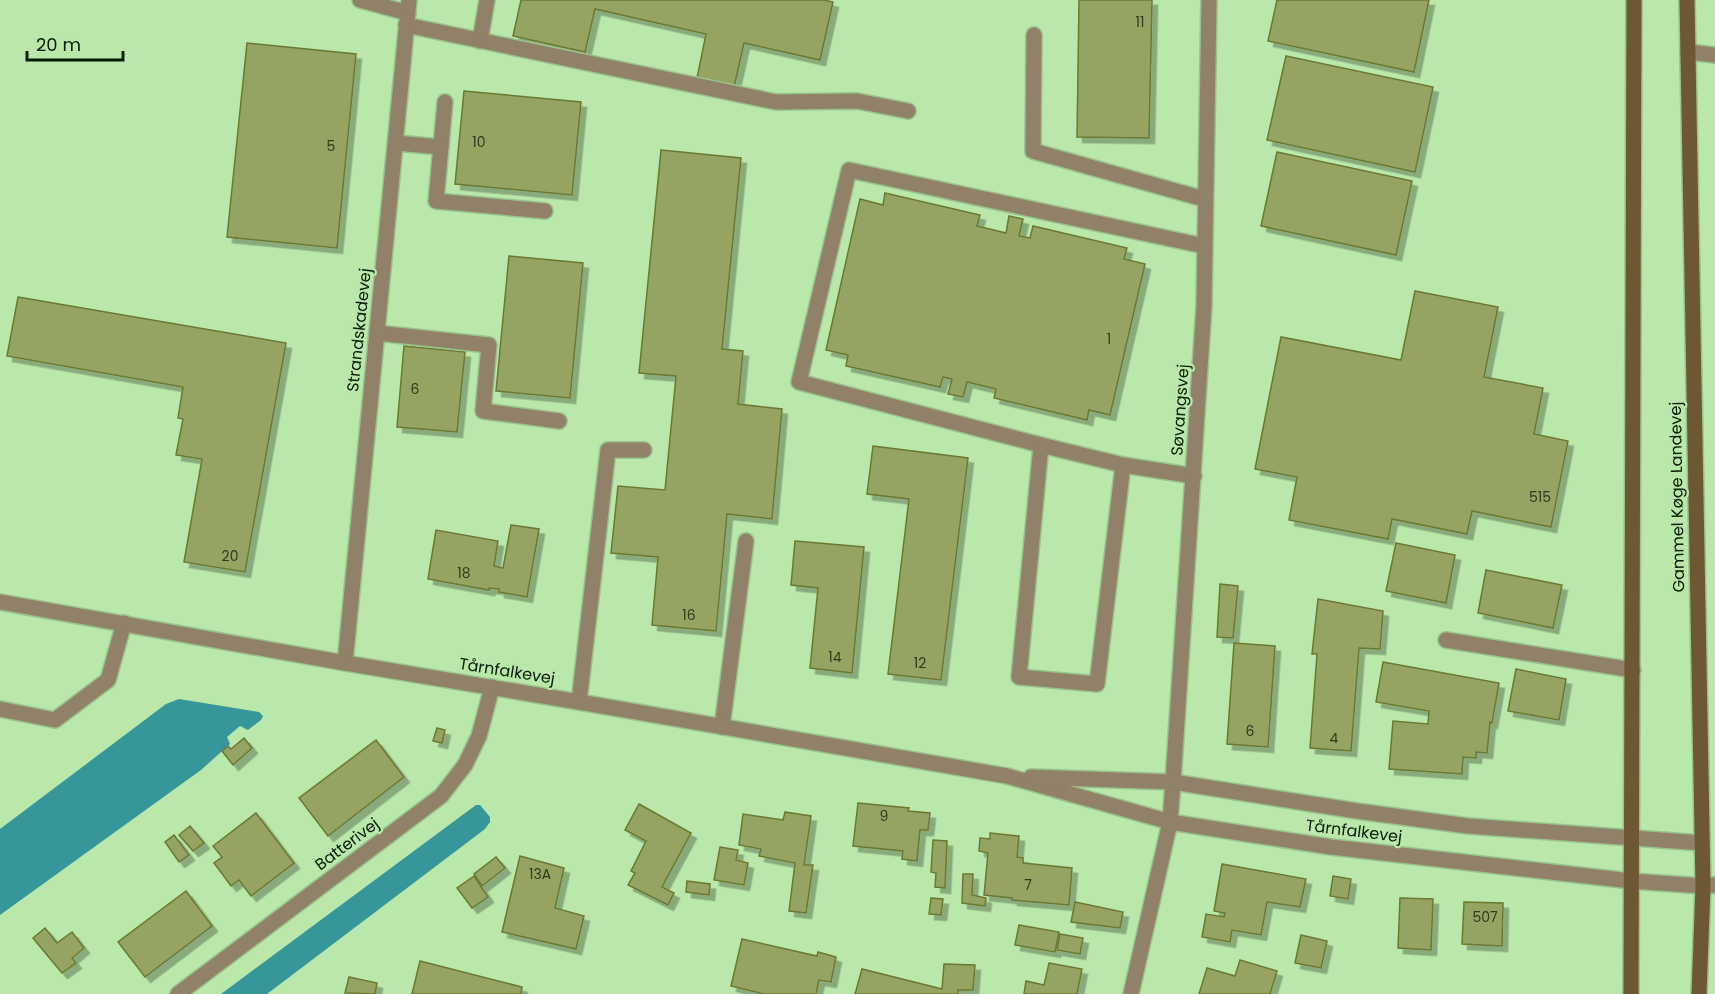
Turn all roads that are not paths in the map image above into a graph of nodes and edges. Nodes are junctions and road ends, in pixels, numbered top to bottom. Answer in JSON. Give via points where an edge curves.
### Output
{"nodes":[{"id":1,"x":360,"y":0,"type":"edge"},
{"id":2,"x":487,"y":0,"type":"edge"},
{"id":3,"x":1209,"y":0,"type":"edge"},
{"id":4,"x":1634,"y":0,"type":"edge"},
{"id":5,"x":1687,"y":0,"type":"edge"},
{"id":6,"x":408,"y":13,"type":"edge"},
{"id":7,"x":1034,"y":35,"type":"dead end"},
{"id":8,"x":480,"y":41,"type":"junction"},
{"id":9,"x":1688,"y":52,"type":"junction"},
{"id":10,"x":1715,"y":55,"type":"edge"},
{"id":11,"x":445,"y":102,"type":"dead end"},
{"id":12,"x":908,"y":111,"type":"dead end"},
{"id":13,"x":396,"y":143,"type":"junction"},
{"id":14,"x":441,"y":147,"type":"junction"},
{"id":15,"x":1204,"y":199,"type":"junction"},
{"id":16,"x":545,"y":211,"type":"dead end"},
{"id":17,"x":1204,"y":246,"type":"junction"},
{"id":18,"x":377,"y":333,"type":"junction"},
{"id":19,"x":559,"y":421,"type":"dead end"},
{"id":20,"x":1041,"y":445,"type":"junction"},
{"id":21,"x":644,"y":450,"type":"dead end"},
{"id":22,"x":1123,"y":465,"type":"junction"},
{"id":23,"x":1194,"y":476,"type":"junction"},
{"id":24,"x":746,"y":541,"type":"dead end"},
{"id":25,"x":0,"y":602,"type":"edge"},
{"id":26,"x":124,"y":624,"type":"junction"},
{"id":27,"x":1446,"y":640,"type":"dead end"},
{"id":28,"x":345,"y":663,"type":"junction"},
{"id":29,"x":1633,"y":669,"type":"junction"},
{"id":30,"x":492,"y":687,"type":"junction"},
{"id":31,"x":579,"y":702,"type":"junction"},
{"id":32,"x":0,"y":709,"type":"edge"},
{"id":33,"x":723,"y":727,"type":"junction"},
{"id":34,"x":1007,"y":776,"type":"junction"},
{"id":35,"x":1173,"y":782,"type":"junction"},
{"id":36,"x":1170,"y":822,"type":"junction"},
{"id":37,"x":1632,"y":838,"type":"junction"},
{"id":38,"x":1709,"y":844,"type":"edge"},
{"id":39,"x":1631,"y":881,"type":"junction"},
{"id":40,"x":1709,"y":885,"type":"edge"},
{"id":41,"x":178,"y":994,"type":"edge"},
{"id":42,"x":1131,"y":994,"type":"edge"},
{"id":43,"x":1631,"y":994,"type":"edge"},
{"id":44,"x":1699,"y":994,"type":"edge"}],
"edges":[{"from":1,"to":6,"type":"street"},
{"from":2,"to":8,"type":"street"},
{"from":3,"to":15,"type":"street","name":"Søvangsvej"},
{"from":4,"to":29,"type":"main road"},
{"from":5,"to":9,"type":"main road","name":"Gammel Køge Landevej"},
{"from":6,"to":8,"type":"street"},
{"from":6,"to":13,"type":"street","name":"Strandskadevej"},
{"from":7,"to":15,"type":"street","via":[[1033,151]]},
{"from":8,"to":12,"type":"street","via":[[776,102],[857,101]]},
{"from":9,"to":10,"type":"street"},
{"from":9,"to":38,"type":"main road","name":"Gammel Køge Landevej"},
{"from":11,"to":14,"type":"street"},
{"from":13,"to":14,"type":"street"},
{"from":13,"to":18,"type":"street","name":"Strandskadevej"},
{"from":14,"to":16,"type":"street","via":[[436,201]]},
{"from":15,"to":17,"type":"street","name":"Søvangsvej"},
{"from":17,"to":20,"type":"street","via":[[849,170],[799,382]]},
{"from":17,"to":23,"type":"street","name":"Søvangsvej"},
{"from":18,"to":19,"type":"street","via":[[489,345],[483,411]]},
{"from":18,"to":28,"type":"street","name":"Strandskadevej"},
{"from":20,"to":22,"type":"street"},
{"from":20,"to":22,"type":"street","via":[[1019,677],[1097,684]]},
{"from":21,"to":31,"type":"street","via":[[608,450]]},
{"from":22,"to":23,"type":"street"},
{"from":23,"to":35,"type":"street","name":"Søvangsvej"},
{"from":24,"to":33,"type":"street"},
{"from":25,"to":26,"type":"street","name":"Tårnfalkevej"},
{"from":26,"to":28,"type":"street","name":"Tårnfalkevej"},
{"from":26,"to":32,"type":"street","via":[[108,680],[55,720]]},
{"from":27,"to":29,"type":"street"},
{"from":28,"to":30,"type":"street","name":"Tårnfalkevej"},
{"from":29,"to":37,"type":"main road"},
{"from":30,"to":31,"type":"street","name":"Tårnfalkevej"},
{"from":30,"to":41,"type":"street","name":"Batterivej","via":[[479,736],[465,765],[441,796]]},
{"from":31,"to":33,"type":"street","name":"Tårnfalkevej"},
{"from":33,"to":34,"type":"street","name":"Tårnfalkevej"},
{"from":34,"to":35,"type":"street","name":"Tårnfalkevej"},
{"from":34,"to":36,"type":"street","name":"Tårnfalkevej"},
{"from":35,"to":36,"type":"street","name":"Søvangsvej"},
{"from":35,"to":37,"type":"street","name":"Tårnfalkevej","via":[[1468,826]]},
{"from":36,"to":39,"type":"street","name":"Tårnfalkevej","via":[[1331,847]]},
{"from":36,"to":42,"type":"street","name":"Søvangsvej"},
{"from":37,"to":38,"type":"street","name":"Tårnfalkevej"},
{"from":37,"to":39,"type":"main road"},
{"from":38,"to":40,"type":"main road","name":"Gammel Køge Landevej"},
{"from":39,"to":40,"type":"street","name":"Tårnfalkevej"},
{"from":39,"to":43,"type":"main road"},
{"from":40,"to":44,"type":"main road","name":"Gammel Køge Landevej"}]}
